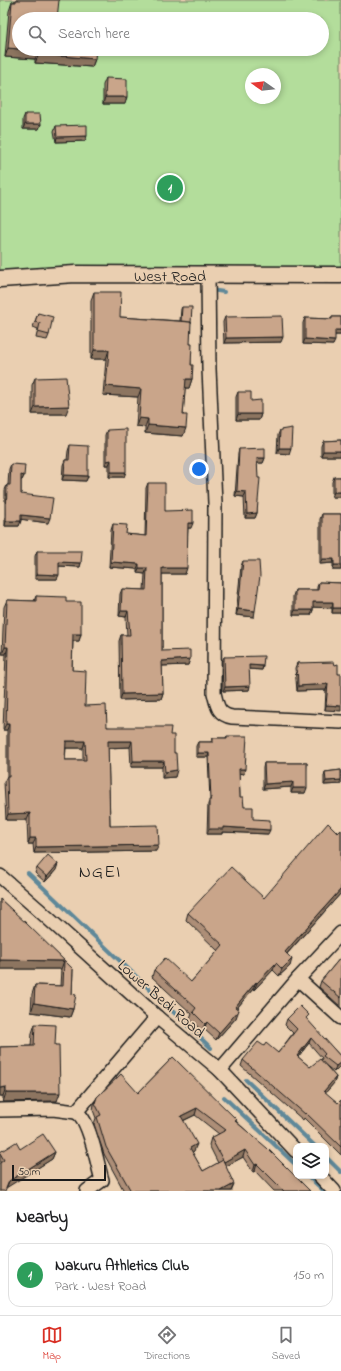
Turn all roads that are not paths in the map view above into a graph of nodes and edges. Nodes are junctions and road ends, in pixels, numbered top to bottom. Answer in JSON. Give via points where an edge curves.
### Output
{"nodes":[{"id":1,"x":208,"y":275,"type":"junction"},
{"id":2,"x":341,"y":275,"type":"edge"},
{"id":3,"x":0,"y":279,"type":"edge"},
{"id":4,"x":341,"y":722,"type":"edge"},
{"id":5,"x":0,"y":876,"type":"edge"},
{"id":6,"x":341,"y":933,"type":"edge"},
{"id":7,"x":298,"y":979,"type":"junction"},
{"id":8,"x":157,"y":1017,"type":"junction"},
{"id":9,"x":341,"y":1018,"type":"edge"},
{"id":10,"x":220,"y":1070,"type":"junction"},
{"id":11,"x":0,"y":1110,"type":"edge"},
{"id":12,"x":76,"y":1112,"type":"junction"},
{"id":13,"x":293,"y":1148,"type":"edge"},
{"id":14,"x":323,"y":1179,"type":"edge"},
{"id":15,"x":105,"y":1185,"type":"edge"},
{"id":16,"x":87,"y":1191,"type":"edge"},
{"id":17,"x":334,"y":1191,"type":"edge"}],
"edges":[{"from":1,"to":2,"type":"street","name":"West Road"},
{"from":1,"to":3,"type":"street","name":"West Road","via":[[75,274]]},
{"from":1,"to":4,"type":"street","via":[[215,502],[214,693],[217,707],[225,716],[232,717]]},
{"from":5,"to":8,"type":"street","name":"Lower Bedi Road"},
{"from":6,"to":7,"type":"street"},
{"from":7,"to":9,"type":"street"},
{"from":7,"to":10,"type":"street"},
{"from":8,"to":10,"type":"street","name":"Lower Bedi Road"},
{"from":8,"to":12,"type":"street"},
{"from":10,"to":13,"type":"street","name":"Lower Bedi Road"},
{"from":11,"to":12,"type":"street","via":[[53,1109]]},
{"from":12,"to":15,"type":"street","via":[[81,1115],[86,1127]]},
{"from":14,"to":17,"type":"street"},
{"from":15,"to":16,"type":"street"}]}
